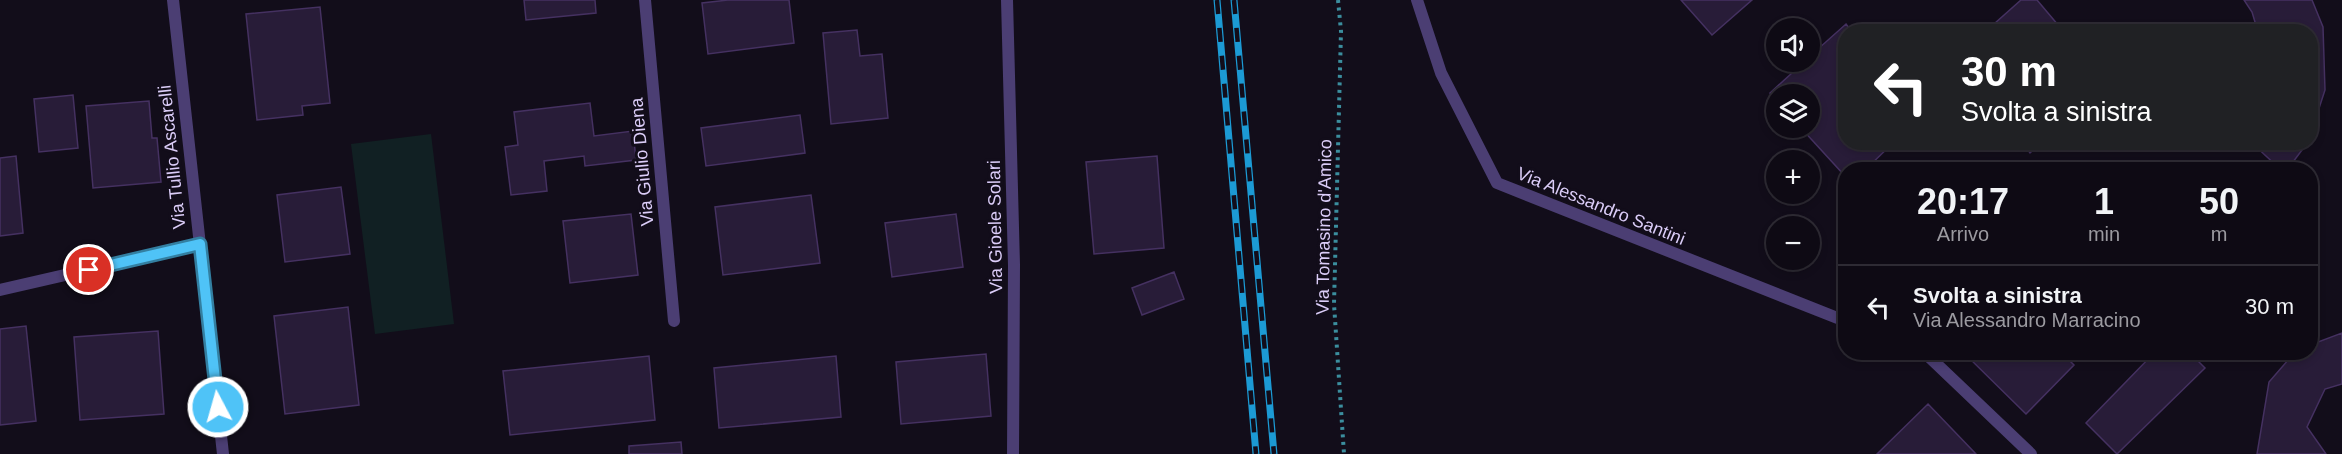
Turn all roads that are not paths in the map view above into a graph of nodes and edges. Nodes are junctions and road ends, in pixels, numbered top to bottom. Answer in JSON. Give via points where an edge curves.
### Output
{"nodes":[{"id":1,"x":173,"y":0,"type":"edge"},
{"id":2,"x":645,"y":0,"type":"edge"},
{"id":3,"x":1007,"y":0,"type":"edge"},
{"id":4,"x":1417,"y":0,"type":"edge"},
{"id":5,"x":200,"y":244,"type":"junction"},
{"id":6,"x":0,"y":290,"type":"edge"},
{"id":7,"x":1838,"y":318,"type":"edge"},
{"id":8,"x":674,"y":321,"type":"dead end"},
{"id":9,"x":1932,"y":360,"type":"edge"},
{"id":10,"x":223,"y":454,"type":"edge"},
{"id":11,"x":1013,"y":454,"type":"edge"},
{"id":12,"x":2031,"y":454,"type":"edge"}],
"edges":[{"from":1,"to":5,"type":"street","name":"Via Tullio Ascarelli"},
{"from":2,"to":8,"type":"street","name":"Via Giulio Diena"},
{"from":3,"to":11,"type":"street","name":"Via Gioele Solari"},
{"from":4,"to":7,"type":"street","name":"Via Alessandro Santini","via":[[1441,73],[1497,183]]},
{"from":5,"to":6,"type":"street"},
{"from":5,"to":10,"type":"street","name":"Via Tullio Ascarelli"},
{"from":9,"to":12,"type":"street"}]}
